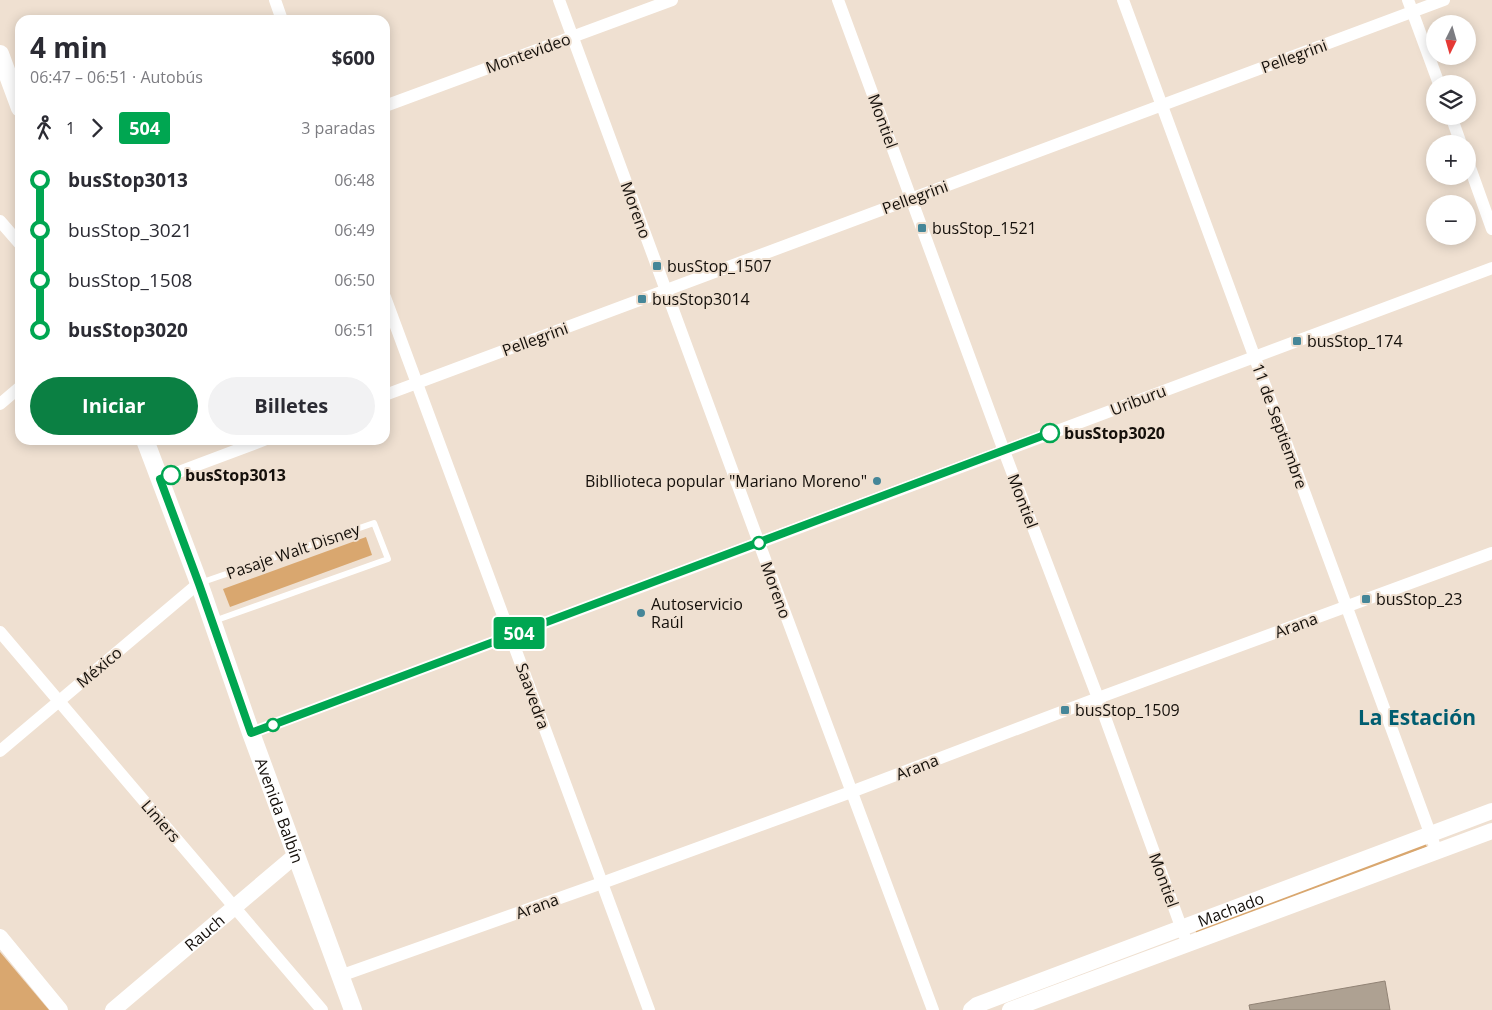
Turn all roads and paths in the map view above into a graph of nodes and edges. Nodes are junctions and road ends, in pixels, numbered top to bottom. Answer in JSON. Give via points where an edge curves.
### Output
{"nodes":[{"id":1,"x":275,"y":0,"type":"edge"},
{"id":2,"x":559,"y":0,"type":"edge"},
{"id":3,"x":672,"y":0,"type":"edge"},
{"id":4,"x":838,"y":0,"type":"edge"},
{"id":5,"x":1123,"y":0,"type":"edge"},
{"id":6,"x":1444,"y":0,"type":"edge"},
{"id":7,"x":1410,"y":6,"type":"edge"},
{"id":8,"x":280,"y":15,"type":"edge"},
{"id":9,"x":572,"y":37,"type":"junction"},
{"id":10,"x":0,"y":54,"type":"edge"},
{"id":11,"x":1435,"y":75,"type":"edge"},
{"id":12,"x":15,"y":94,"type":"edge"},
{"id":13,"x":390,"y":104,"type":"edge"},
{"id":14,"x":1162,"y":105,"type":"junction"},
{"id":15,"x":1476,"y":184,"type":"edge"},
{"id":16,"x":911,"y":199,"type":"junction"},
{"id":17,"x":0,"y":221,"type":"edge"},
{"id":18,"x":1492,"y":228,"type":"edge"},
{"id":19,"x":15,"y":238,"type":"edge"},
{"id":20,"x":1492,"y":268,"type":"edge"},
{"id":21,"x":666,"y":290,"type":"junction"},
{"id":22,"x":390,"y":310,"type":"edge"},
{"id":23,"x":1254,"y":357,"type":"junction"},
{"id":24,"x":417,"y":383,"type":"junction"},
{"id":25,"x":15,"y":391,"type":"edge"},
{"id":26,"x":390,"y":393,"type":"edge"},
{"id":27,"x":0,"y":404,"type":"edge"},
{"id":28,"x":147,"y":445,"type":"edge"},
{"id":29,"x":251,"y":445,"type":"edge"},
{"id":30,"x":1004,"y":451,"type":"junction"},
{"id":31,"x":160,"y":479,"type":"junction"},
{"id":32,"x":758,"y":543,"type":"junction"},
{"id":33,"x":1492,"y":553,"type":"edge"},
{"id":34,"x":199,"y":584,"type":"junction"},
{"id":35,"x":1347,"y":606,"type":"junction"},
{"id":36,"x":212,"y":622,"type":"junction"},
{"id":37,"x":0,"y":632,"type":"edge"},
{"id":38,"x":510,"y":636,"type":"junction"},
{"id":39,"x":1098,"y":698,"type":"junction"},
{"id":40,"x":59,"y":701,"type":"junction"},
{"id":41,"x":251,"y":733,"type":"junction"},
{"id":42,"x":0,"y":751,"type":"edge"},
{"id":43,"x":851,"y":792,"type":"junction"},
{"id":44,"x":1492,"y":811,"type":"edge"},
{"id":45,"x":1492,"y":831,"type":"edge"},
{"id":46,"x":1430,"y":834,"type":"junction"},
{"id":47,"x":1437,"y":852,"type":"junction"},
{"id":48,"x":296,"y":855,"type":"junction"},
{"id":49,"x":602,"y":883,"type":"junction"},
{"id":50,"x":235,"y":907,"type":"junction"},
{"id":51,"x":1181,"y":927,"type":"junction"},
{"id":52,"x":0,"y":937,"type":"edge"},
{"id":53,"x":1188,"y":945,"type":"junction"},
{"id":54,"x":340,"y":976,"type":"junction"},
{"id":55,"x":60,"y":1010,"type":"edge"},
{"id":56,"x":112,"y":1010,"type":"edge"},
{"id":57,"x":322,"y":1010,"type":"edge"},
{"id":58,"x":353,"y":1010,"type":"edge"},
{"id":59,"x":649,"y":1010,"type":"edge"},
{"id":60,"x":933,"y":1010,"type":"edge"},
{"id":61,"x":971,"y":1010,"type":"edge"},
{"id":62,"x":1010,"y":1010,"type":"edge"}],
"edges":[{"from":1,"to":8,"type":"street"},
{"from":2,"to":9,"type":"street","name":"Moreno"},
{"from":3,"to":9,"type":"street","name":"Montevideo"},
{"from":4,"to":16,"type":"street","name":"Montiel"},
{"from":5,"to":14,"type":"street","name":"11 de Septiembre"},
{"from":6,"to":7,"type":"street","name":"Pellegrini"},
{"from":7,"to":11,"type":"street"},
{"from":7,"to":14,"type":"street","name":"Pellegrini"},
{"from":9,"to":13,"type":"street","name":"Montevideo"},
{"from":9,"to":21,"type":"street","name":"Moreno"},
{"from":10,"to":12,"type":"main road"},
{"from":14,"to":16,"type":"street","name":"Pellegrini"},
{"from":14,"to":23,"type":"street","name":"11 de Septiembre"},
{"from":15,"to":18,"type":"street"},
{"from":16,"to":21,"type":"street","name":"Pellegrini"},
{"from":16,"to":30,"type":"street","name":"Montiel"},
{"from":17,"to":19,"type":"street"},
{"from":20,"to":23,"type":"street","name":"Uriburu"},
{"from":21,"to":24,"type":"street","name":"Pellegrini"},
{"from":21,"to":32,"type":"street","name":"Moreno"},
{"from":22,"to":24,"type":"street","name":"Saavedra"},
{"from":23,"to":30,"type":"street","name":"Uriburu"},
{"from":23,"to":35,"type":"street","name":"11 de Septiembre"},
{"from":24,"to":26,"type":"street","name":"Pellegrini"},
{"from":24,"to":38,"type":"street","name":"Saavedra"},
{"from":25,"to":27,"type":"street"},
{"from":28,"to":31,"type":"main road","name":"Avenida Balbín"},
{"from":29,"to":31,"type":"street"},
{"from":30,"to":32,"type":"street","name":"Uriburu"},
{"from":30,"to":39,"type":"street","name":"Montiel"},
{"from":31,"to":34,"type":"main road","name":"Avenida Balbín"},
{"from":32,"to":38,"type":"street","name":"Uriburu"},
{"from":32,"to":43,"type":"street","name":"Moreno"},
{"from":33,"to":35,"type":"street","name":"Arana"},
{"from":34,"to":36,"type":"main road","name":"Avenida Balbín"},
{"from":34,"to":36,"type":"lane","name":"Pasaje Walt Disney","via":[[374,523],[388,559]]},
{"from":34,"to":40,"type":"street","name":"México"},
{"from":35,"to":39,"type":"street","name":"Arana"},
{"from":35,"to":46,"type":"street","name":"11 de Septiembre"},
{"from":36,"to":41,"type":"main road","name":"Avenida Balbín"},
{"from":37,"to":40,"type":"street","name":"Liniers"},
{"from":38,"to":41,"type":"street","name":"Uriburu"},
{"from":38,"to":49,"type":"street","name":"Saavedra"},
{"from":39,"to":43,"type":"street","name":"Arana"},
{"from":39,"to":51,"type":"street","name":"Montiel"},
{"from":40,"to":42,"type":"street","name":"México"},
{"from":40,"to":50,"type":"street","name":"Liniers"},
{"from":41,"to":48,"type":"main road","name":"Avenida Balbín"},
{"from":43,"to":49,"type":"street","name":"Arana"},
{"from":43,"to":60,"type":"street","name":"Moreno"},
{"from":44,"to":46,"type":"street","name":"Machado"},
{"from":45,"to":47,"type":"street","name":"Machado"},
{"from":46,"to":47,"type":"street","name":"11 de Septiembre"},
{"from":46,"to":51,"type":"street","name":"Machado"},
{"from":47,"to":53,"type":"street","name":"Machado"},
{"from":48,"to":50,"type":"street","name":"Rauch"},
{"from":48,"to":54,"type":"main road","name":"Avenida Balbín"},
{"from":49,"to":54,"type":"street","name":"Arana"},
{"from":49,"to":59,"type":"street","name":"Saavedra"},
{"from":50,"to":56,"type":"street","name":"Rauch"},
{"from":50,"to":57,"type":"street","name":"Liniers"},
{"from":51,"to":53,"type":"street","name":"Montiel"},
{"from":51,"to":61,"type":"street","name":"Machado"},
{"from":52,"to":55,"type":"street"},
{"from":53,"to":62,"type":"street","name":"Machado"},
{"from":54,"to":58,"type":"main road","name":"Avenida Balbín"}]}
